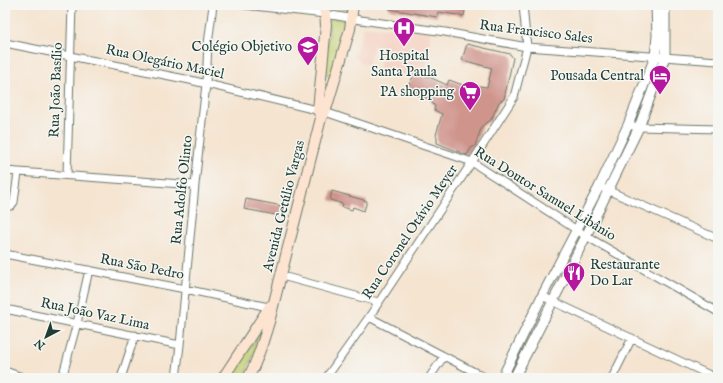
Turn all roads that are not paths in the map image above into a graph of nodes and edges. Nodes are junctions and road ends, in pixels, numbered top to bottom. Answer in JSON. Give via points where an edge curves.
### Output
{"nodes":[{"id":1,"x":72,"y":5,"type":"edge"},
{"id":2,"x":212,"y":5,"type":"edge"},
{"id":3,"x":244,"y":5,"type":"edge"},
{"id":4,"x":353,"y":5,"type":"edge"},
{"id":5,"x":523,"y":5,"type":"edge"},
{"id":6,"x":656,"y":5,"type":"edge"},
{"id":7,"x":665,"y":5,"type":"edge"},
{"id":8,"x":324,"y":9,"type":"edge"},
{"id":9,"x":352,"y":19,"type":"junction"},
{"id":10,"x":5,"y":43,"type":"edge"},
{"id":11,"x":527,"y":47,"type":"junction"},
{"id":12,"x":70,"y":55,"type":"junction"},
{"id":13,"x":655,"y":56,"type":"junction"},
{"id":14,"x":665,"y":57,"type":"junction"},
{"id":15,"x":718,"y":61,"type":"edge"},
{"id":16,"x":321,"y":74,"type":"junction"},
{"id":17,"x":336,"y":76,"type":"junction"},
{"id":18,"x":206,"y":84,"type":"junction"},
{"id":19,"x":321,"y":113,"type":"junction"},
{"id":20,"x":628,"y":125,"type":"junction"},
{"id":21,"x":639,"y":127,"type":"junction"},
{"id":22,"x":718,"y":128,"type":"edge"},
{"id":23,"x":472,"y":162,"type":"junction"},
{"id":24,"x":5,"y":171,"type":"edge"},
{"id":25,"x":18,"y":172,"type":"junction"},
{"id":26,"x":67,"y":175,"type":"junction"},
{"id":27,"x":194,"y":185,"type":"junction"},
{"id":28,"x":604,"y":189,"type":"junction"},
{"id":29,"x":5,"y":206,"type":"edge"},
{"id":30,"x":577,"y":230,"type":"junction"},
{"id":31,"x":586,"y":236,"type":"junction"},
{"id":32,"x":718,"y":239,"type":"edge"},
{"id":33,"x":5,"y":254,"type":"edge"},
{"id":34,"x":89,"y":270,"type":"junction"},
{"id":35,"x":282,"y":276,"type":"junction"},
{"id":36,"x":185,"y":289,"type":"junction"},
{"id":37,"x":542,"y":296,"type":"junction"},
{"id":38,"x":553,"y":301,"type":"junction"},
{"id":39,"x":378,"y":302,"type":"junction"},
{"id":40,"x":272,"y":305,"type":"junction"},
{"id":41,"x":5,"y":309,"type":"edge"},
{"id":42,"x":718,"y":312,"type":"edge"},
{"id":43,"x":369,"y":317,"type":"junction"},
{"id":44,"x":77,"y":323,"type":"junction"},
{"id":45,"x":135,"y":335,"type":"junction"},
{"id":46,"x":632,"y":338,"type":"junction"},
{"id":47,"x":180,"y":345,"type":"junction"},
{"id":48,"x":444,"y":356,"type":"junction"},
{"id":49,"x":5,"y":371,"type":"edge"},
{"id":50,"x":704,"y":376,"type":"edge"},
{"id":51,"x":226,"y":377,"type":"edge"},
{"id":52,"x":25,"y":378,"type":"edge"},
{"id":53,"x":62,"y":378,"type":"edge"},
{"id":54,"x":121,"y":378,"type":"edge"},
{"id":55,"x":176,"y":378,"type":"edge"},
{"id":56,"x":248,"y":378,"type":"edge"},
{"id":57,"x":326,"y":378,"type":"edge"},
{"id":58,"x":429,"y":378,"type":"edge"},
{"id":59,"x":486,"y":378,"type":"edge"},
{"id":60,"x":502,"y":378,"type":"edge"},
{"id":61,"x":514,"y":378,"type":"edge"},
{"id":62,"x":612,"y":378,"type":"edge"},
{"id":63,"x":716,"y":378,"type":"edge"}],
"edges":[{"from":1,"to":12,"type":"street","name":"Rua João Basílio"},
{"from":2,"to":18,"type":"street","name":"Rua Adolfo Olinto"},
{"from":3,"to":8,"type":"street","name":"Rua Francisco Sales"},
{"from":4,"to":9,"type":"main road","name":"Avenida Getúlio Vargas"},
{"from":5,"to":11,"type":"street","name":"Rua Coronel Otávio Meyer"},
{"from":6,"to":13,"type":"street"},
{"from":7,"to":14,"type":"street"},
{"from":8,"to":9,"type":"street","name":"Rua Francisco Sales"},
{"from":8,"to":16,"type":"main road","name":"Avenida Getúlio Vargas","via":[[326,26]]},
{"from":9,"to":11,"type":"street","name":"Rua Francisco Sales"},
{"from":9,"to":17,"type":"main road","name":"Avenida Getúlio Vargas"},
{"from":10,"to":12,"type":"street","name":"Rua Olegário Maciel"},
{"from":11,"to":13,"type":"street","name":"Rua Francisco Sales"},
{"from":11,"to":23,"type":"street","name":"Rua Coronel Otávio Meyer","via":[[514,97]]},
{"from":12,"to":18,"type":"street","name":"Rua Olegário Maciel"},
{"from":12,"to":26,"type":"street","name":"Rua João Basílio"},
{"from":13,"to":14,"type":"street","name":"Rua Francisco Sales"},
{"from":13,"to":20,"type":"street"},
{"from":14,"to":15,"type":"street","name":"Rua Francisco Sales"},
{"from":14,"to":21,"type":"street"},
{"from":16,"to":17,"type":"main road","via":[[326,78]]},
{"from":16,"to":19,"type":"main road","name":"Avenida Getúlio Vargas"},
{"from":17,"to":19,"type":"main road","name":"Avenida Getúlio Vargas"},
{"from":18,"to":19,"type":"street","name":"Rua Olegário Maciel"},
{"from":18,"to":27,"type":"street","name":"Rua Adolfo Olinto"},
{"from":19,"to":23,"type":"street","name":"Rua Doutor Samuel Libânio"},
{"from":19,"to":35,"type":"main road","name":"Avenida Getúlio Vargas"},
{"from":20,"to":21,"type":"street"},
{"from":20,"to":28,"type":"street"},
{"from":21,"to":22,"type":"street"},
{"from":21,"to":28,"type":"street"},
{"from":23,"to":30,"type":"street","name":"Rua Doutor Samuel Libânio"},
{"from":23,"to":39,"type":"street","name":"Rua Coronel Otávio Meyer"},
{"from":24,"to":25,"type":"street"},
{"from":25,"to":26,"type":"street"},
{"from":25,"to":29,"type":"street","via":[[14,202],[11,206]]},
{"from":26,"to":27,"type":"street"},
{"from":27,"to":36,"type":"street","name":"Rua Adolfo Olinto"},
{"from":28,"to":30,"type":"street"},
{"from":28,"to":31,"type":"street"},
{"from":28,"to":32,"type":"street"},
{"from":30,"to":31,"type":"street","name":"Rua Doutor Samuel Libânio"},
{"from":30,"to":37,"type":"street"},
{"from":31,"to":38,"type":"street"},
{"from":31,"to":42,"type":"street","name":"Rua Doutor Samuel Libânio"},
{"from":33,"to":34,"type":"street","name":"Rua São Pedro"},
{"from":34,"to":36,"type":"street","name":"Rua São Pedro"},
{"from":34,"to":44,"type":"street"},
{"from":35,"to":39,"type":"street"},
{"from":35,"to":40,"type":"main road","name":"Avenida Getúlio Vargas"},
{"from":36,"to":40,"type":"street","name":"Rua São Pedro"},
{"from":36,"to":47,"type":"street","name":"Rua Adolfo Olinto"},
{"from":37,"to":38,"type":"street"},
{"from":37,"to":60,"type":"street"},
{"from":38,"to":46,"type":"street"},
{"from":38,"to":61,"type":"street"},
{"from":39,"to":43,"type":"street","name":"Rua Coronel Otávio Meyer"},
{"from":40,"to":51,"type":"main road"},
{"from":40,"to":56,"type":"main road","via":[[262,345]]},
{"from":41,"to":44,"type":"street","name":"Rua João Vaz Lima"},
{"from":43,"to":48,"type":"street"},
{"from":43,"to":57,"type":"street","name":"Rua Coronel Otávio Meyer"},
{"from":44,"to":45,"type":"street","name":"Rua João Vaz Lima"},
{"from":44,"to":53,"type":"street"},
{"from":45,"to":47,"type":"street","name":"Rua João Vaz Lima"},
{"from":45,"to":54,"type":"street"},
{"from":46,"to":50,"type":"street"},
{"from":46,"to":62,"type":"street"},
{"from":47,"to":55,"type":"street","name":"Rua Adolfo Olinto"},
{"from":48,"to":58,"type":"street"},
{"from":48,"to":59,"type":"street"},
{"from":49,"to":52,"type":"street"},
{"from":50,"to":63,"type":"street"}]}
